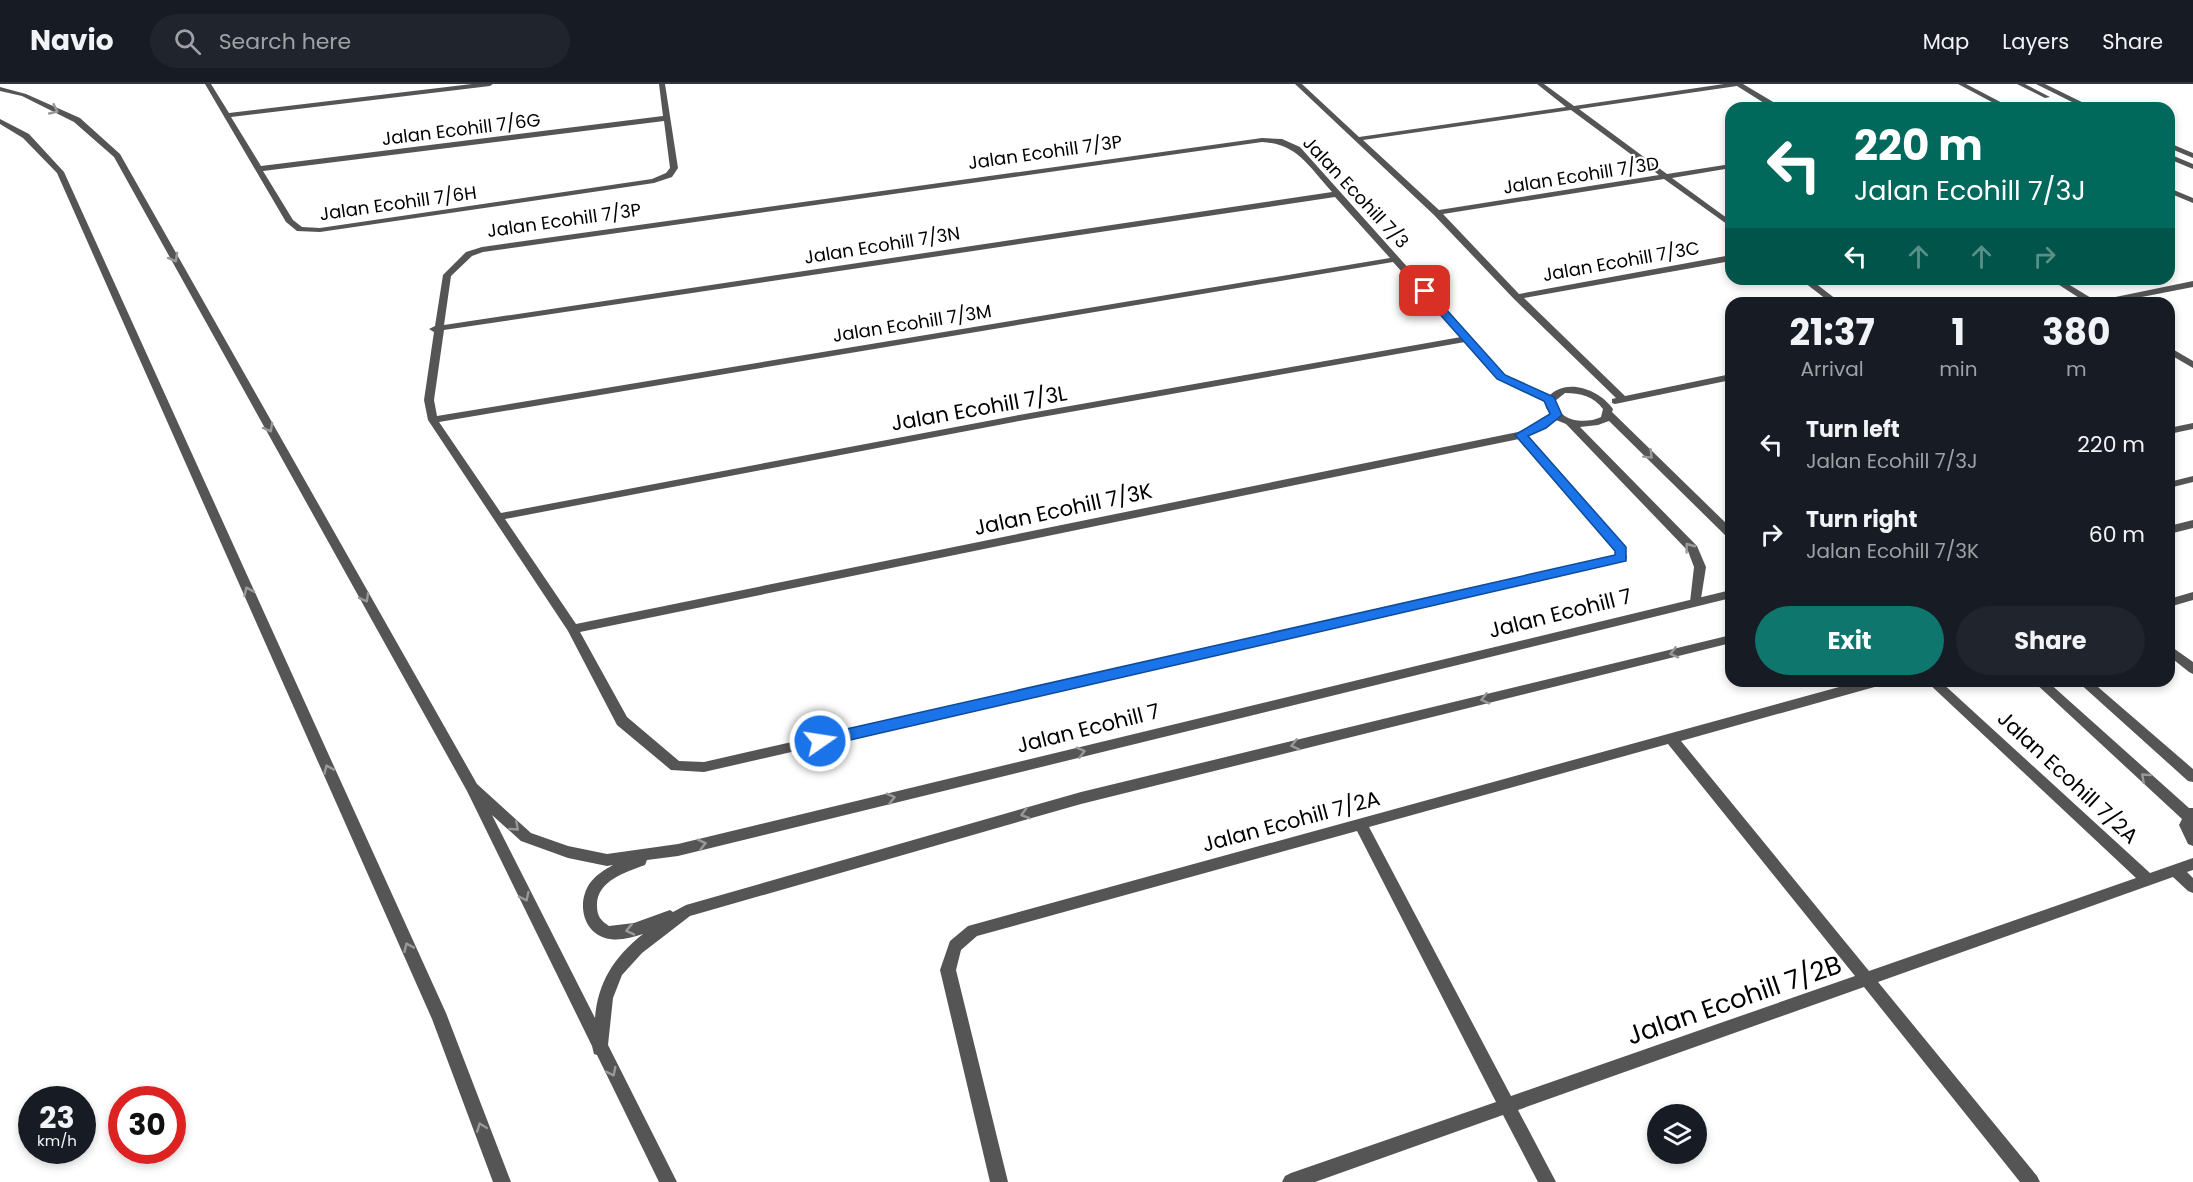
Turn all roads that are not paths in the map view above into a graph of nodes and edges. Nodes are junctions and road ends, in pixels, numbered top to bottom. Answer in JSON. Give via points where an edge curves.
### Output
{"nodes":[{"id":1,"x":208,"y":84,"type":"edge"},
{"id":2,"x":490,"y":84,"type":"edge"},
{"id":3,"x":662,"y":84,"type":"edge"},
{"id":4,"x":1298,"y":84,"type":"edge"},
{"id":5,"x":1540,"y":84,"type":"edge"},
{"id":6,"x":1738,"y":84,"type":"edge"},
{"id":7,"x":1961,"y":84,"type":"edge"},
{"id":8,"x":2020,"y":84,"type":"edge"},
{"id":9,"x":2038,"y":84,"type":"edge"},
{"id":10,"x":0,"y":89,"type":"edge"},
{"id":11,"x":1767,"y":102,"type":"edge"},
{"id":12,"x":1996,"y":102,"type":"edge"},
{"id":13,"x":2058,"y":102,"type":"edge"},
{"id":14,"x":2077,"y":102,"type":"edge"},
{"id":15,"x":1572,"y":108,"type":"junction"},
{"id":16,"x":227,"y":114,"type":"junction"},
{"id":17,"x":667,"y":118,"type":"junction"},
{"id":18,"x":0,"y":122,"type":"edge"},
{"id":19,"x":1357,"y":139,"type":"junction"},
{"id":20,"x":1262,"y":140,"type":"joint"},
{"id":21,"x":2175,"y":148,"type":"edge"},
{"id":22,"x":2193,"y":156,"type":"edge"},
{"id":23,"x":2175,"y":159,"type":"edge"},
{"id":24,"x":1725,"y":167,"type":"edge"},
{"id":25,"x":2193,"y":167,"type":"edge"},
{"id":26,"x":259,"y":169,"type":"junction"},
{"id":27,"x":1666,"y":177,"type":"junction"},
{"id":28,"x":2175,"y":193,"type":"edge"},
{"id":29,"x":1337,"y":194,"type":"junction"},
{"id":30,"x":2193,"y":201,"type":"edge"},
{"id":31,"x":1437,"y":213,"type":"junction"},
{"id":32,"x":1725,"y":221,"type":"edge"},
{"id":33,"x":1396,"y":259,"type":"junction"},
{"id":34,"x":1725,"y":259,"type":"edge"},
{"id":35,"x":2193,"y":284,"type":"edge"},
{"id":36,"x":1812,"y":285,"type":"edge"},
{"id":37,"x":2064,"y":285,"type":"edge"},
{"id":38,"x":1517,"y":297,"type":"junction"},
{"id":39,"x":1829,"y":297,"type":"edge"},
{"id":40,"x":2086,"y":297,"type":"edge"},
{"id":41,"x":2127,"y":297,"type":"edge"},
{"id":42,"x":436,"y":329,"type":"junction"},
{"id":43,"x":1467,"y":339,"type":"junction"},
{"id":44,"x":2175,"y":354,"type":"edge"},
{"id":45,"x":2193,"y":365,"type":"edge"},
{"id":46,"x":1725,"y":378,"type":"edge"},
{"id":47,"x":1623,"y":399,"type":"junction"},
{"id":48,"x":1550,"y":400,"type":"junction"},
{"id":49,"x":1606,"y":409,"type":"junction"},
{"id":50,"x":1556,"y":415,"type":"junction"},
{"id":51,"x":433,"y":420,"type":"junction"},
{"id":52,"x":1570,"y":422,"type":"junction"},
{"id":53,"x":2193,"y":426,"type":"edge"},
{"id":54,"x":2175,"y":430,"type":"edge"},
{"id":55,"x":1521,"y":435,"type":"junction"},
{"id":56,"x":2193,"y":479,"type":"edge"},
{"id":57,"x":2175,"y":484,"type":"edge"},
{"id":58,"x":498,"y":517,"type":"junction"},
{"id":59,"x":2193,"y":524,"type":"edge"},
{"id":60,"x":1725,"y":528,"type":"edge"},
{"id":61,"x":2175,"y":528,"type":"edge"},
{"id":62,"x":1725,"y":595,"type":"edge"},
{"id":63,"x":2193,"y":596,"type":"edge"},
{"id":64,"x":2175,"y":601,"type":"edge"},
{"id":65,"x":1696,"y":602,"type":"junction"},
{"id":66,"x":573,"y":628,"type":"junction"},
{"id":67,"x":1725,"y":640,"type":"edge"},
{"id":68,"x":2175,"y":654,"type":"edge"},
{"id":69,"x":2193,"y":669,"type":"edge"},
{"id":70,"x":1856,"y":687,"type":"edge"},
{"id":71,"x":1939,"y":687,"type":"edge"},
{"id":72,"x":2045,"y":687,"type":"edge"},
{"id":73,"x":2090,"y":687,"type":"edge"},
{"id":74,"x":1671,"y":738,"type":"junction"},
{"id":75,"x":2193,"y":777,"type":"edge"},
{"id":76,"x":472,"y":788,"type":"junction"},
{"id":77,"x":2191,"y":814,"type":"edge"},
{"id":78,"x":1360,"y":824,"type":"junction"},
{"id":79,"x":2193,"y":840,"type":"edge"},
{"id":80,"x":678,"y":850,"type":"junction"},
{"id":81,"x":2193,"y":864,"type":"edge"},
{"id":82,"x":2175,"y":870,"type":"junction"},
{"id":83,"x":2148,"y":880,"type":"junction"},
{"id":84,"x":2193,"y":887,"type":"edge"},
{"id":85,"x":686,"y":911,"type":"junction"},
{"id":86,"x":1866,"y":979,"type":"junction"},
{"id":87,"x":600,"y":1049,"type":"junction"},
{"id":88,"x":1507,"y":1106,"type":"junction"},
{"id":89,"x":502,"y":1182,"type":"edge"},
{"id":90,"x":668,"y":1182,"type":"edge"},
{"id":91,"x":999,"y":1182,"type":"edge"},
{"id":92,"x":1291,"y":1182,"type":"edge"},
{"id":93,"x":1547,"y":1182,"type":"edge"},
{"id":94,"x":2031,"y":1182,"type":"edge"}],
"edges":[{"from":1,"to":16,"type":"street","name":"Jalan Ecohill 7/6H"},
{"from":2,"to":16,"type":"street"},
{"from":3,"to":17,"type":"street"},
{"from":4,"to":19,"type":"street"},
{"from":5,"to":15,"type":"street"},
{"from":6,"to":11,"type":"street"},
{"from":6,"to":15,"type":"street"},
{"from":7,"to":12,"type":"street"},
{"from":8,"to":13,"type":"street"},
{"from":9,"to":14,"type":"street"},
{"from":10,"to":76,"type":"street","one_way":true,"via":[[24,95],[77,120],[117,156]]},
{"from":15,"to":19,"type":"street"},
{"from":15,"to":27,"type":"street"},
{"from":16,"to":26,"type":"street","name":"Jalan Ecohill 7/6H"},
{"from":17,"to":26,"type":"street","name":"Jalan Ecohill 7/6G"},
{"from":17,"to":26,"type":"street","name":"Jalan Ecohill 7/6H","via":[[674,168],[654,182],[320,230],[300,229],[290,222]]},
{"from":89,"to":18,"type":"street","one_way":true,"via":[[440,1018],[60,172],[26,136]]},
{"from":19,"to":31,"type":"street"},
{"from":20,"to":29,"type":"street","name":"Jalan Ecohill 7/3","via":[[1279,141],[1298,149]]},
{"from":20,"to":42,"type":"street","name":"Jalan Ecohill 7/3P","via":[[482,250],[469,254],[447,275]]},
{"from":21,"to":22,"type":"street"},
{"from":23,"to":25,"type":"street"},
{"from":24,"to":27,"type":"street","name":"Jalan Ecohill 7/3D"},
{"from":27,"to":31,"type":"street","name":"Jalan Ecohill 7/3D"},
{"from":27,"to":32,"type":"street"},
{"from":28,"to":30,"type":"street"},
{"from":29,"to":33,"type":"street","name":"Jalan Ecohill 7/3"},
{"from":29,"to":42,"type":"street","name":"Jalan Ecohill 7/3N"},
{"from":31,"to":38,"type":"street"},
{"from":33,"to":43,"type":"street","name":"Jalan Ecohill 7/3"},
{"from":33,"to":51,"type":"street","name":"Jalan Ecohill 7/3M"},
{"from":34,"to":38,"type":"street","name":"Jalan Ecohill 7/3C"},
{"from":35,"to":41,"type":"street"},
{"from":36,"to":39,"type":"street"},
{"from":37,"to":40,"type":"street"},
{"from":38,"to":47,"type":"street"},
{"from":42,"to":51,"type":"street","name":"Jalan Ecohill 7/3P","via":[[429,400]]},
{"from":43,"to":48,"type":"street","name":"Jalan Ecohill 7/3","via":[[1501,377]]},
{"from":43,"to":58,"type":"street","name":"Jalan Ecohill 7/3L"},
{"from":44,"to":45,"type":"street"},
{"from":46,"to":47,"type":"street"},
{"from":47,"to":49,"type":"street"},
{"from":48,"to":49,"type":"street","via":[[1558,392],[1574,390],[1592,394]]},
{"from":48,"to":50,"type":"street"},
{"from":49,"to":52,"type":"street","via":[[1605,418],[1595,423]]},
{"from":49,"to":60,"type":"street","one_way":true},
{"from":50,"to":52,"type":"street"},
{"from":50,"to":55,"type":"street","name":"Jalan Ecohill 7/3K"},
{"from":51,"to":58,"type":"street","name":"Jalan Ecohill 7/3P"},
{"from":65,"to":52,"type":"street","one_way":true,"via":[[1700,567],[1693,549]]},
{"from":53,"to":54,"type":"street"},
{"from":55,"to":66,"type":"street","name":"Jalan Ecohill 7/3K"},
{"from":55,"to":66,"type":"street","name":"Jalan Ecohill 7/3P","via":[[1622,550],[1621,558],[716,765],[676,766],[622,721]]},
{"from":56,"to":57,"type":"street"},
{"from":58,"to":66,"type":"street","name":"Jalan Ecohill 7/3P"},
{"from":59,"to":61,"type":"street"},
{"from":62,"to":65,"type":"street","name":"Jalan Ecohill 7"},
{"from":63,"to":64,"type":"street"},
{"from":80,"to":65,"type":"street","name":"Jalan Ecohill 7","one_way":true},
{"from":67,"to":85,"type":"street","one_way":true,"via":[[1081,798]]},
{"from":68,"to":69,"type":"street"},
{"from":70,"to":74,"type":"street","name":"Jalan Ecohill 7/2A"},
{"from":71,"to":83,"type":"street","name":"Jalan Ecohill 7/2A"},
{"from":77,"to":72,"type":"street","one_way":true},
{"from":73,"to":75,"type":"street"},
{"from":74,"to":78,"type":"street","name":"Jalan Ecohill 7/2A"},
{"from":74,"to":86,"type":"street"},
{"from":76,"to":80,"type":"street","name":"Jalan Ecohill 7","one_way":true,"via":[[526,837],[568,852],[607,860]]},
{"from":76,"to":87,"type":"street","one_way":true},
{"from":77,"to":79,"type":"street","via":[[2186,825]]},
{"from":78,"to":88,"type":"street"},
{"from":78,"to":91,"type":"street","name":"Jalan Ecohill 7/2A","via":[[973,931],[955,946],[948,970]]},
{"from":85,"to":80,"type":"street","one_way":true,"via":[[634,930],[609,934],[595,926],[588,908],[592,890],[603,879],[625,866]]},
{"from":81,"to":82,"type":"street","name":"Jalan Ecohill 7/2B"},
{"from":82,"to":83,"type":"street","name":"Jalan Ecohill 7/2B"},
{"from":82,"to":84,"type":"street"},
{"from":83,"to":86,"type":"street","name":"Jalan Ecohill 7/2B"},
{"from":85,"to":87,"type":"street","via":[[642,943],[616,971],[606,996]]},
{"from":86,"to":88,"type":"street","name":"Jalan Ecohill 7/2B"},
{"from":86,"to":94,"type":"street"},
{"from":87,"to":90,"type":"street","one_way":true},
{"from":88,"to":92,"type":"street","name":"Jalan Ecohill 7/2B"},
{"from":88,"to":93,"type":"street"}]}
